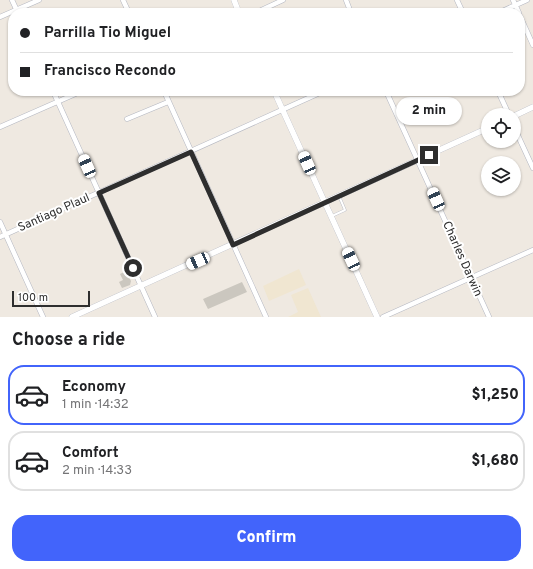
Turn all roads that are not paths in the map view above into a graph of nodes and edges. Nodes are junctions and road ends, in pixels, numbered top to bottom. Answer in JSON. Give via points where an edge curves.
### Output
{"nodes":[{"id":1,"x":39,"y":0,"type":"edge"},
{"id":2,"x":283,"y":0,"type":"edge"},
{"id":3,"x":513,"y":0,"type":"edge"},
{"id":4,"x":527,"y":0,"type":"edge"},
{"id":5,"x":515,"y":5,"type":"junction"},
{"id":6,"x":24,"y":8,"type":"edge"},
{"id":7,"x":266,"y":8,"type":"edge"},
{"id":8,"x":509,"y":8,"type":"edge"},
{"id":9,"x":516,"y":8,"type":"edge"},
{"id":10,"x":525,"y":27,"type":"edge"},
{"id":11,"x":533,"y":45,"type":"edge"},
{"id":12,"x":55,"y":96,"type":"edge"},
{"id":13,"x":71,"y":96,"type":"edge"},
{"id":14,"x":166,"y":96,"type":"edge"},
{"id":15,"x":276,"y":96,"type":"edge"},
{"id":16,"x":313,"y":96,"type":"edge"},
{"id":17,"x":388,"y":96,"type":"edge"},
{"id":18,"x":500,"y":96,"type":"edge"},
{"id":19,"x":58,"y":102,"type":"junction"},
{"id":20,"x":168,"y":102,"type":"junction"},
{"id":21,"x":506,"y":108,"type":"edge"},
{"id":22,"x":533,"y":108,"type":"edge"},
{"id":23,"x":283,"y":110,"type":"junction"},
{"id":24,"x":521,"y":113,"type":"edge"},
{"id":25,"x":127,"y":119,"type":"dead end"},
{"id":26,"x":0,"y":128,"type":"edge"},
{"id":27,"x":481,"y":131,"type":"edge"},
{"id":28,"x":521,"y":142,"type":"edge"},
{"id":29,"x":191,"y":152,"type":"junction"},
{"id":30,"x":418,"y":160,"type":"junction"},
{"id":31,"x":533,"y":168,"type":"edge"},
{"id":32,"x":99,"y":193,"type":"junction"},
{"id":33,"x":339,"y":196,"type":"junction"},
{"id":34,"x":325,"y":203,"type":"junction"},
{"id":35,"x":331,"y":216,"type":"junction"},
{"id":36,"x":0,"y":222,"type":"edge"},
{"id":37,"x":6,"y":235,"type":"junction"},
{"id":38,"x":0,"y":237,"type":"edge"},
{"id":39,"x":233,"y":245,"type":"junction"},
{"id":40,"x":533,"y":250,"type":"edge"},
{"id":41,"x":471,"y":278,"type":"junction"},
{"id":42,"x":141,"y":286,"type":"junction"},
{"id":43,"x":43,"y":317,"type":"edge"},
{"id":44,"x":72,"y":317,"type":"edge"},
{"id":45,"x":155,"y":317,"type":"edge"},
{"id":46,"x":266,"y":317,"type":"edge"},
{"id":47,"x":377,"y":317,"type":"edge"},
{"id":48,"x":384,"y":317,"type":"edge"},
{"id":49,"x":489,"y":317,"type":"edge"}],
"edges":[{"from":1,"to":6,"type":"street"},
{"from":2,"to":7,"type":"street"},
{"from":3,"to":5,"type":"street"},
{"from":4,"to":5,"type":"street"},
{"from":5,"to":8,"type":"street"},
{"from":5,"to":9,"type":"street"},
{"from":10,"to":11,"type":"street"},
{"from":12,"to":19,"type":"street"},
{"from":13,"to":19,"type":"street"},
{"from":14,"to":20,"type":"street"},
{"from":15,"to":23,"type":"street"},
{"from":16,"to":23,"type":"street","name":"Santiago Plaul"},
{"from":17,"to":30,"type":"street","name":"Charles Darwin"},
{"from":18,"to":21,"type":"street"},
{"from":19,"to":26,"type":"street"},
{"from":19,"to":32,"type":"street"},
{"from":20,"to":25,"type":"street"},
{"from":20,"to":29,"type":"street"},
{"from":22,"to":24,"type":"street"},
{"from":23,"to":29,"type":"street","name":"Santiago Plaul"},
{"from":23,"to":34,"type":"street"},
{"from":27,"to":30,"type":"street"},
{"from":28,"to":31,"type":"street"},
{"from":29,"to":32,"type":"street","name":"Santiago Plaul"},
{"from":29,"to":39,"type":"street"},
{"from":30,"to":33,"type":"street"},
{"from":30,"to":41,"type":"street","name":"Charles Darwin"},
{"from":32,"to":37,"type":"street","name":"Santiago Plaul"},
{"from":32,"to":42,"type":"street"},
{"from":33,"to":34,"type":"street"},
{"from":33,"to":35,"type":"lane","via":[[345,210]]},
{"from":34,"to":35,"type":"street"},
{"from":34,"to":39,"type":"street"},
{"from":35,"to":47,"type":"street"},
{"from":36,"to":37,"type":"street"},
{"from":37,"to":38,"type":"street","name":"Santiago Plaul"},
{"from":37,"to":43,"type":"street"},
{"from":39,"to":42,"type":"street"},
{"from":39,"to":46,"type":"street"},
{"from":40,"to":41,"type":"street"},
{"from":41,"to":48,"type":"street"},
{"from":41,"to":49,"type":"street","name":"Charles Darwin"},
{"from":42,"to":44,"type":"street"},
{"from":42,"to":45,"type":"street"}]}
